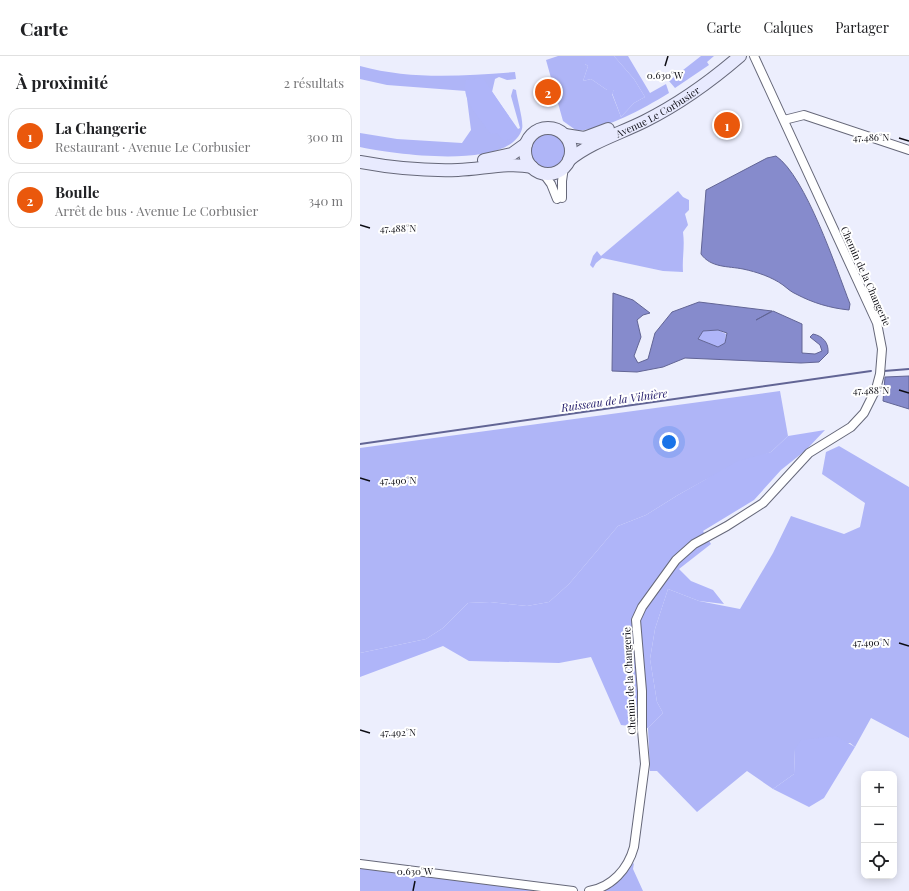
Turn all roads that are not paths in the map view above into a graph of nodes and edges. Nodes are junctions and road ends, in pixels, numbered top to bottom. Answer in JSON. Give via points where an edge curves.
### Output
{"nodes":[{"id":1,"x":728,"y":56,"type":"edge"},
{"id":2,"x":740,"y":56,"type":"edge"},
{"id":3,"x":754,"y":56,"type":"edge"},
{"id":4,"x":784,"y":120,"type":"junction"},
{"id":5,"x":565,"y":135,"type":"junction"},
{"id":6,"x":526,"y":144,"type":"junction"},
{"id":7,"x":909,"y":150,"type":"edge"},
{"id":8,"x":360,"y":154,"type":"edge"},
{"id":9,"x":360,"y":162,"type":"edge"},
{"id":10,"x":567,"y":163,"type":"junction"},
{"id":11,"x":532,"y":167,"type":"junction"},
{"id":12,"x":543,"y":173,"type":"junction"},
{"id":13,"x":360,"y":864,"type":"edge"},
{"id":14,"x":573,"y":891,"type":"edge"},
{"id":15,"x":589,"y":891,"type":"edge"}],
"edges":[{"from":1,"to":5,"type":"street","name":"Avenue Le Corbusier","via":[[694,83],[640,116],[584,138]]},
{"from":2,"to":10,"type":"street","name":"Avenue Le Corbusier","via":[[719,74],[675,104],[633,127],[590,146]]},
{"from":3,"to":4,"type":"street","name":"Chemin de la Changerie"},
{"from":4,"to":7,"type":"street","via":[[804,115]]},
{"from":4,"to":15,"type":"street","name":"Chemin de la Changerie","via":[[877,323],[882,349],[880,374],[870,402],[855,422],[809,453],[763,503],[694,544],[676,560],[642,608],[636,620],[645,764],[634,847],[620,874],[602,887]]},
{"from":5,"to":6,"type":"street","via":[[554,129],[543,129],[532,134]]},
{"from":5,"to":10,"type":"street","via":[[571,148]]},
{"from":6,"to":8,"type":"street","via":[[515,153],[506,156],[457,162],[415,161]]},
{"from":6,"to":11,"type":"street","via":[[526,156]]},
{"from":9,"to":11,"type":"street","via":[[416,169],[458,170],[511,165]]},
{"from":10,"to":12,"type":"street","via":[[555,173]]},
{"from":10,"to":12,"type":"street","via":[[560,199]]},
{"from":11,"to":12,"type":"street"},
{"from":13,"to":14,"type":"street"}]}
